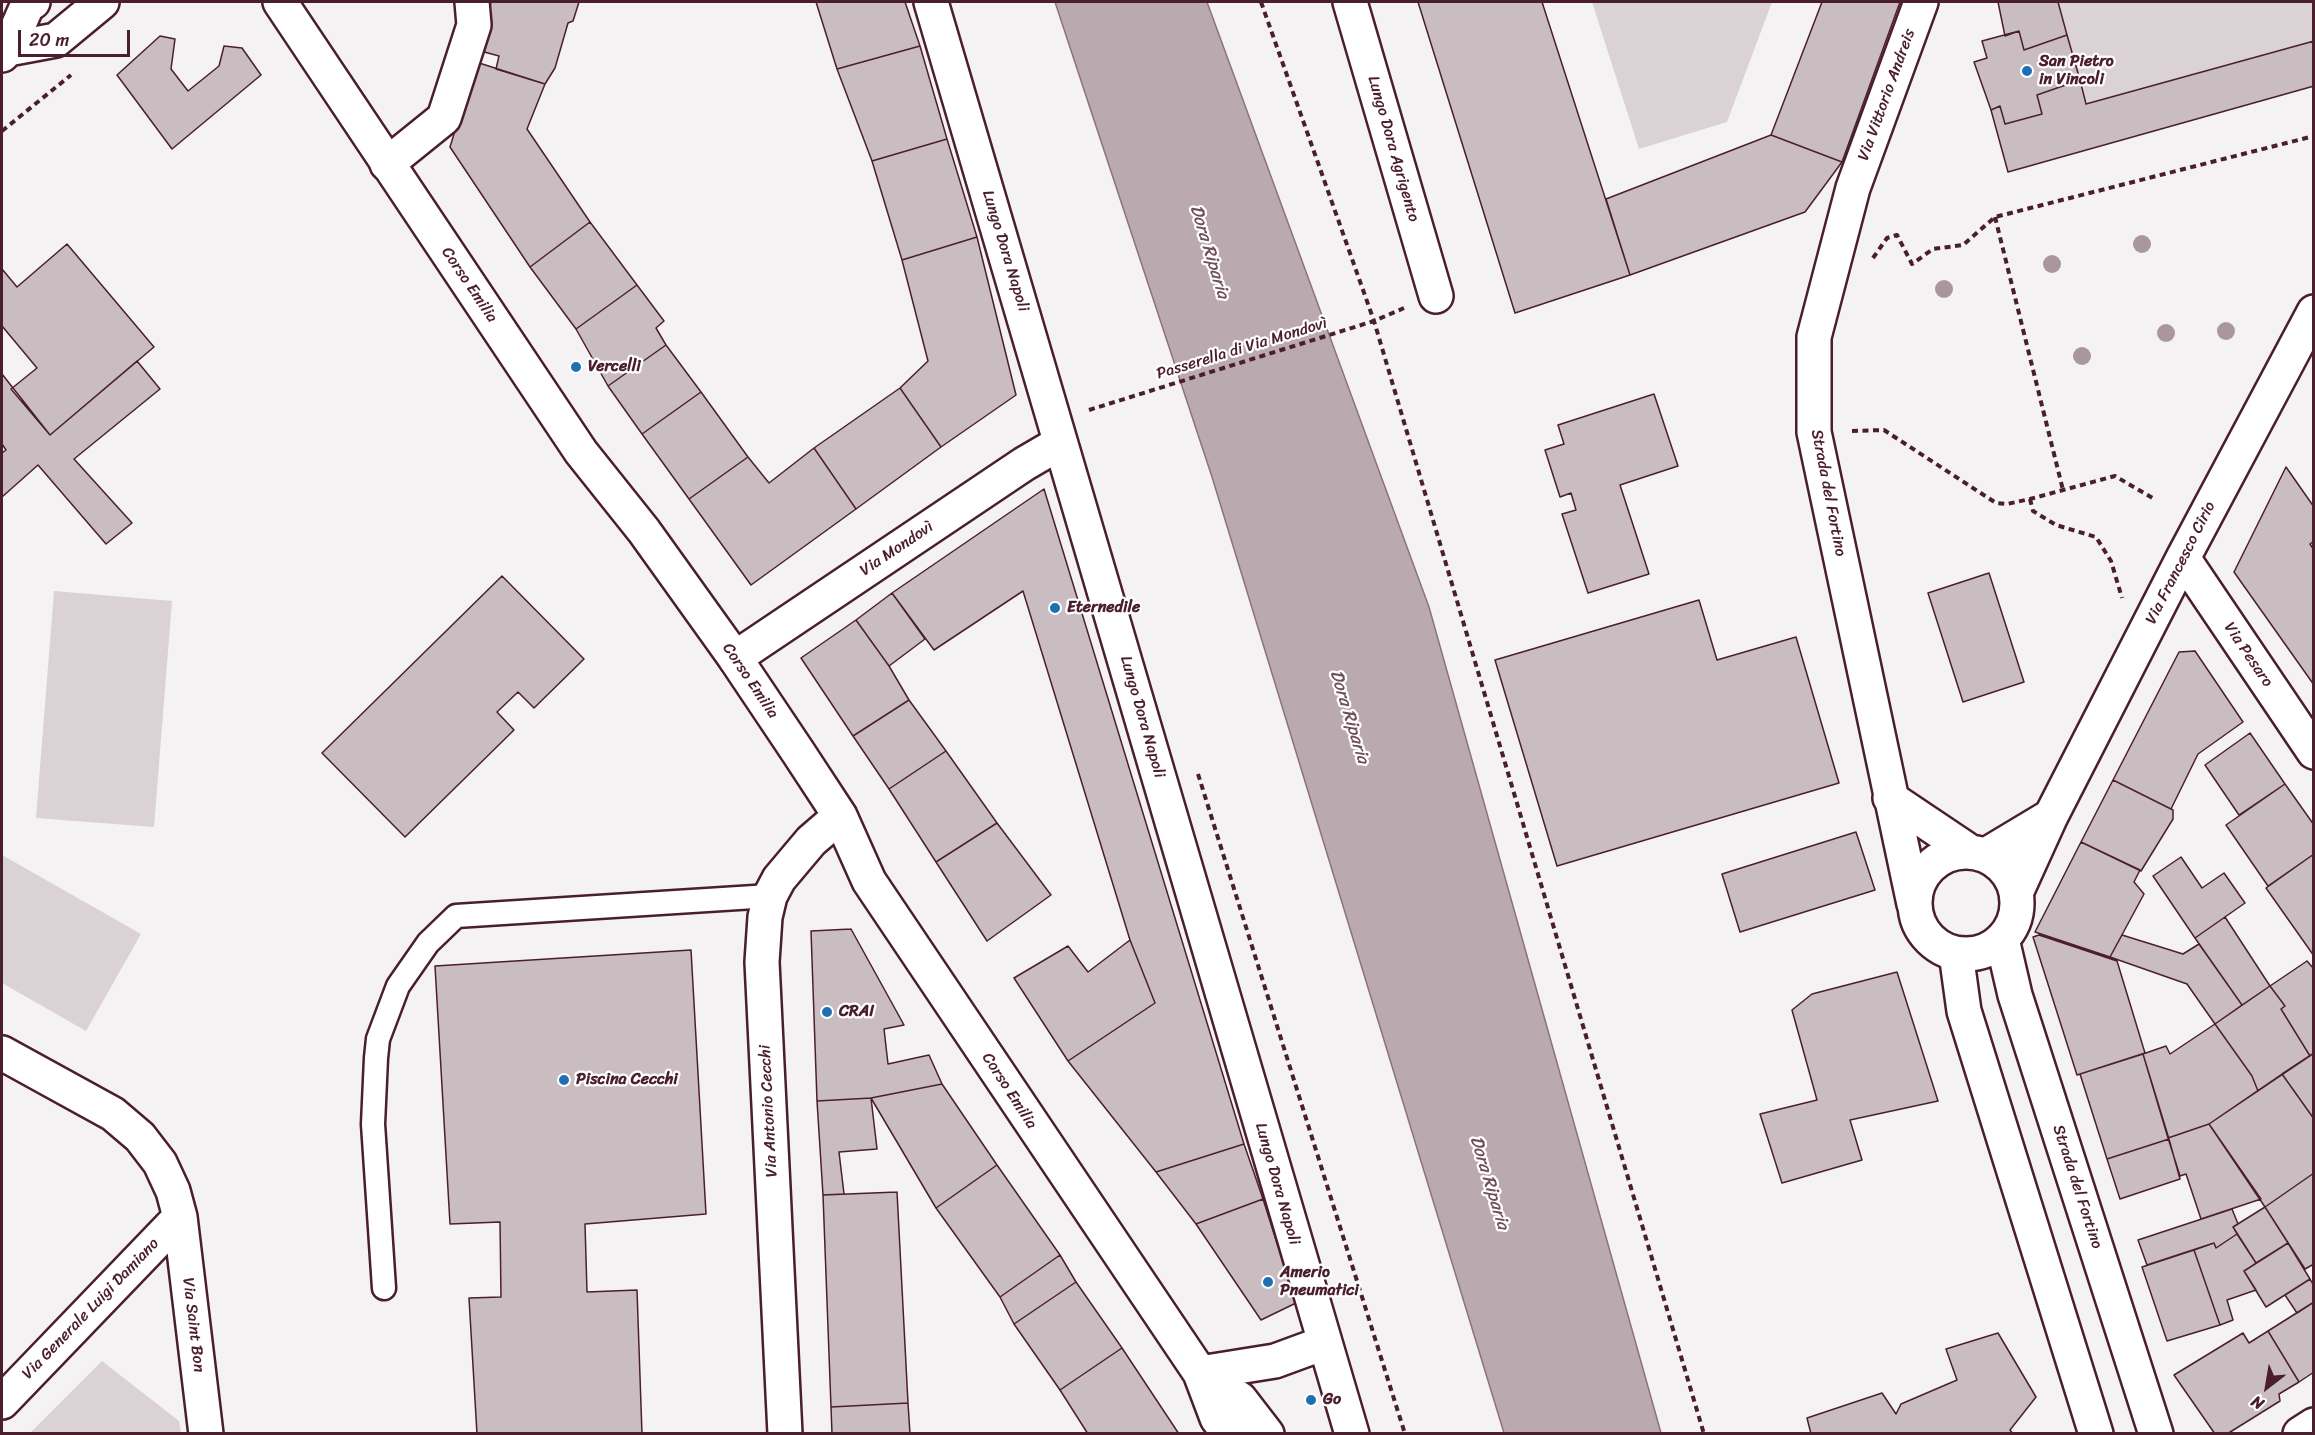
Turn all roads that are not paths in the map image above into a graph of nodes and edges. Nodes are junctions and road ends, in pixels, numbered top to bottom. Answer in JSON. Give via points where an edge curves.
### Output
{"nodes":[{"id":1,"x":33,"y":2,"type":"edge"},
{"id":2,"x":102,"y":2,"type":"edge"},
{"id":3,"x":280,"y":2,"type":"edge"},
{"id":4,"x":472,"y":2,"type":"edge"},
{"id":5,"x":931,"y":2,"type":"edge"},
{"id":6,"x":1350,"y":2,"type":"edge"},
{"id":7,"x":1921,"y":2,"type":"edge"},
{"id":8,"x":5,"y":52,"type":"edge"},
{"id":9,"x":387,"y":165,"type":"junction"},
{"id":10,"x":1853,"y":188,"type":"joint"},
{"id":11,"x":1436,"y":296,"type":"dead end"},
{"id":12,"x":2313,"y":312,"type":"edge"},
{"id":13,"x":1060,"y":443,"type":"junction"},
{"id":14,"x":2183,"y":558,"type":"junction"},
{"id":15,"x":735,"y":658,"type":"junction"},
{"id":16,"x":2313,"y":752,"type":"edge"},
{"id":17,"x":1890,"y":798,"type":"junction"},
{"id":18,"x":840,"y":816,"type":"junction"},
{"id":19,"x":2051,"y":816,"type":"junction"},
{"id":20,"x":1977,"y":853,"type":"junction"},
{"id":21,"x":2016,"y":893,"type":"junction"},
{"id":22,"x":770,"y":896,"type":"junction"},
{"id":23,"x":1914,"y":904,"type":"junction"},
{"id":24,"x":2002,"y":939,"type":"junction"},
{"id":25,"x":1956,"y":953,"type":"junction"},
{"id":26,"x":2,"y":1053,"type":"edge"},
{"id":27,"x":180,"y":1216,"type":"junction"},
{"id":28,"x":384,"y":1288,"type":"dead end"},
{"id":29,"x":1324,"y":1343,"type":"junction"},
{"id":30,"x":1200,"y":1373,"type":"junction"},
{"id":31,"x":2,"y":1402,"type":"edge"},
{"id":32,"x":2313,"y":1425,"type":"edge"},
{"id":33,"x":206,"y":1434,"type":"edge"},
{"id":34,"x":785,"y":1434,"type":"edge"},
{"id":35,"x":1229,"y":1434,"type":"edge"},
{"id":36,"x":1267,"y":1434,"type":"edge"},
{"id":37,"x":1352,"y":1434,"type":"edge"},
{"id":38,"x":2096,"y":1434,"type":"edge"},
{"id":39,"x":2156,"y":1434,"type":"edge"},
{"id":40,"x":2300,"y":1434,"type":"edge"}],
"edges":[{"from":1,"to":8,"type":"street","via":[[27,6]]},
{"from":2,"to":8,"type":"street","via":[[56,40]]},
{"from":3,"to":9,"type":"street","name":"Corso Emilia"},
{"from":4,"to":9,"type":"street","via":[[474,25],[444,118]]},
{"from":5,"to":13,"type":"street","name":"Lungo Dora Napoli"},
{"from":6,"to":11,"type":"street","name":"Lungo Dora Agrigento"},
{"from":7,"to":10,"type":"street","name":"Via Vittorio Andreis"},
{"from":9,"to":15,"type":"street","name":"Corso Emilia","via":[[581,452],[644,531]]},
{"from":10,"to":17,"type":"street","name":"Strada del Fortino","via":[[1814,337],[1814,432]]},
{"from":12,"to":14,"type":"street","name":"Via Francesco Cirio"},
{"from":13,"to":15,"type":"street","name":"Via Mondovì"},
{"from":13,"to":29,"type":"street","name":"Lungo Dora Napoli"},
{"from":14,"to":16,"type":"street","name":"Via Pesaro"},
{"from":14,"to":19,"type":"street","name":"Via Francesco Cirio"},
{"from":15,"to":18,"type":"street","name":"Corso Emilia"},
{"from":17,"to":20,"type":"street"},
{"from":17,"to":23,"type":"street","name":"Strada del Fortino"},
{"from":18,"to":22,"type":"street","name":"Via Antonio Cecchi","via":[[798,857]]},
{"from":18,"to":30,"type":"street","name":"Corso Emilia","via":[[869,881]]},
{"from":19,"to":20,"type":"street"},
{"from":19,"to":21,"type":"street","name":"Via Francesco Cirio"},
{"from":20,"to":21,"type":"street","via":[[2000,865],[2011,877]]},
{"from":20,"to":23,"type":"street","via":[[1952,853],[1936,860],[1924,873]]},
{"from":21,"to":24,"type":"street","via":[[2017,910]]},
{"from":22,"to":28,"type":"lane","via":[[456,916],[428,944],[398,986],[377,1048],[373,1124]]},
{"from":22,"to":34,"type":"street","name":"Via Antonio Cecchi","via":[[762,962]]},
{"from":23,"to":25,"type":"street","via":[[1918,922],[1927,936]]},
{"from":24,"to":25,"type":"street","via":[[1980,951]]},
{"from":24,"to":39,"type":"street","name":"Strada del Fortino","via":[[2016,995]]},
{"from":25,"to":38,"type":"street","via":[[1964,1011]]},
{"from":26,"to":27,"type":"street","name":"Via Saint Bon","via":[[128,1125],[160,1163]]},
{"from":27,"to":31,"type":"street","name":"Via Generale Luigi Damiano"},
{"from":27,"to":33,"type":"street","name":"Via Saint Bon"},
{"from":29,"to":30,"type":"street","via":[[1275,1361]]},
{"from":29,"to":37,"type":"street","name":"Lungo Dora Napoli"},
{"from":30,"to":35,"type":"street","name":"Corso Emilia","via":[[1217,1418]]},
{"from":30,"to":36,"type":"street","name":"Corso Emilia","via":[[1240,1399]]},
{"from":32,"to":40,"type":"street"}]}
